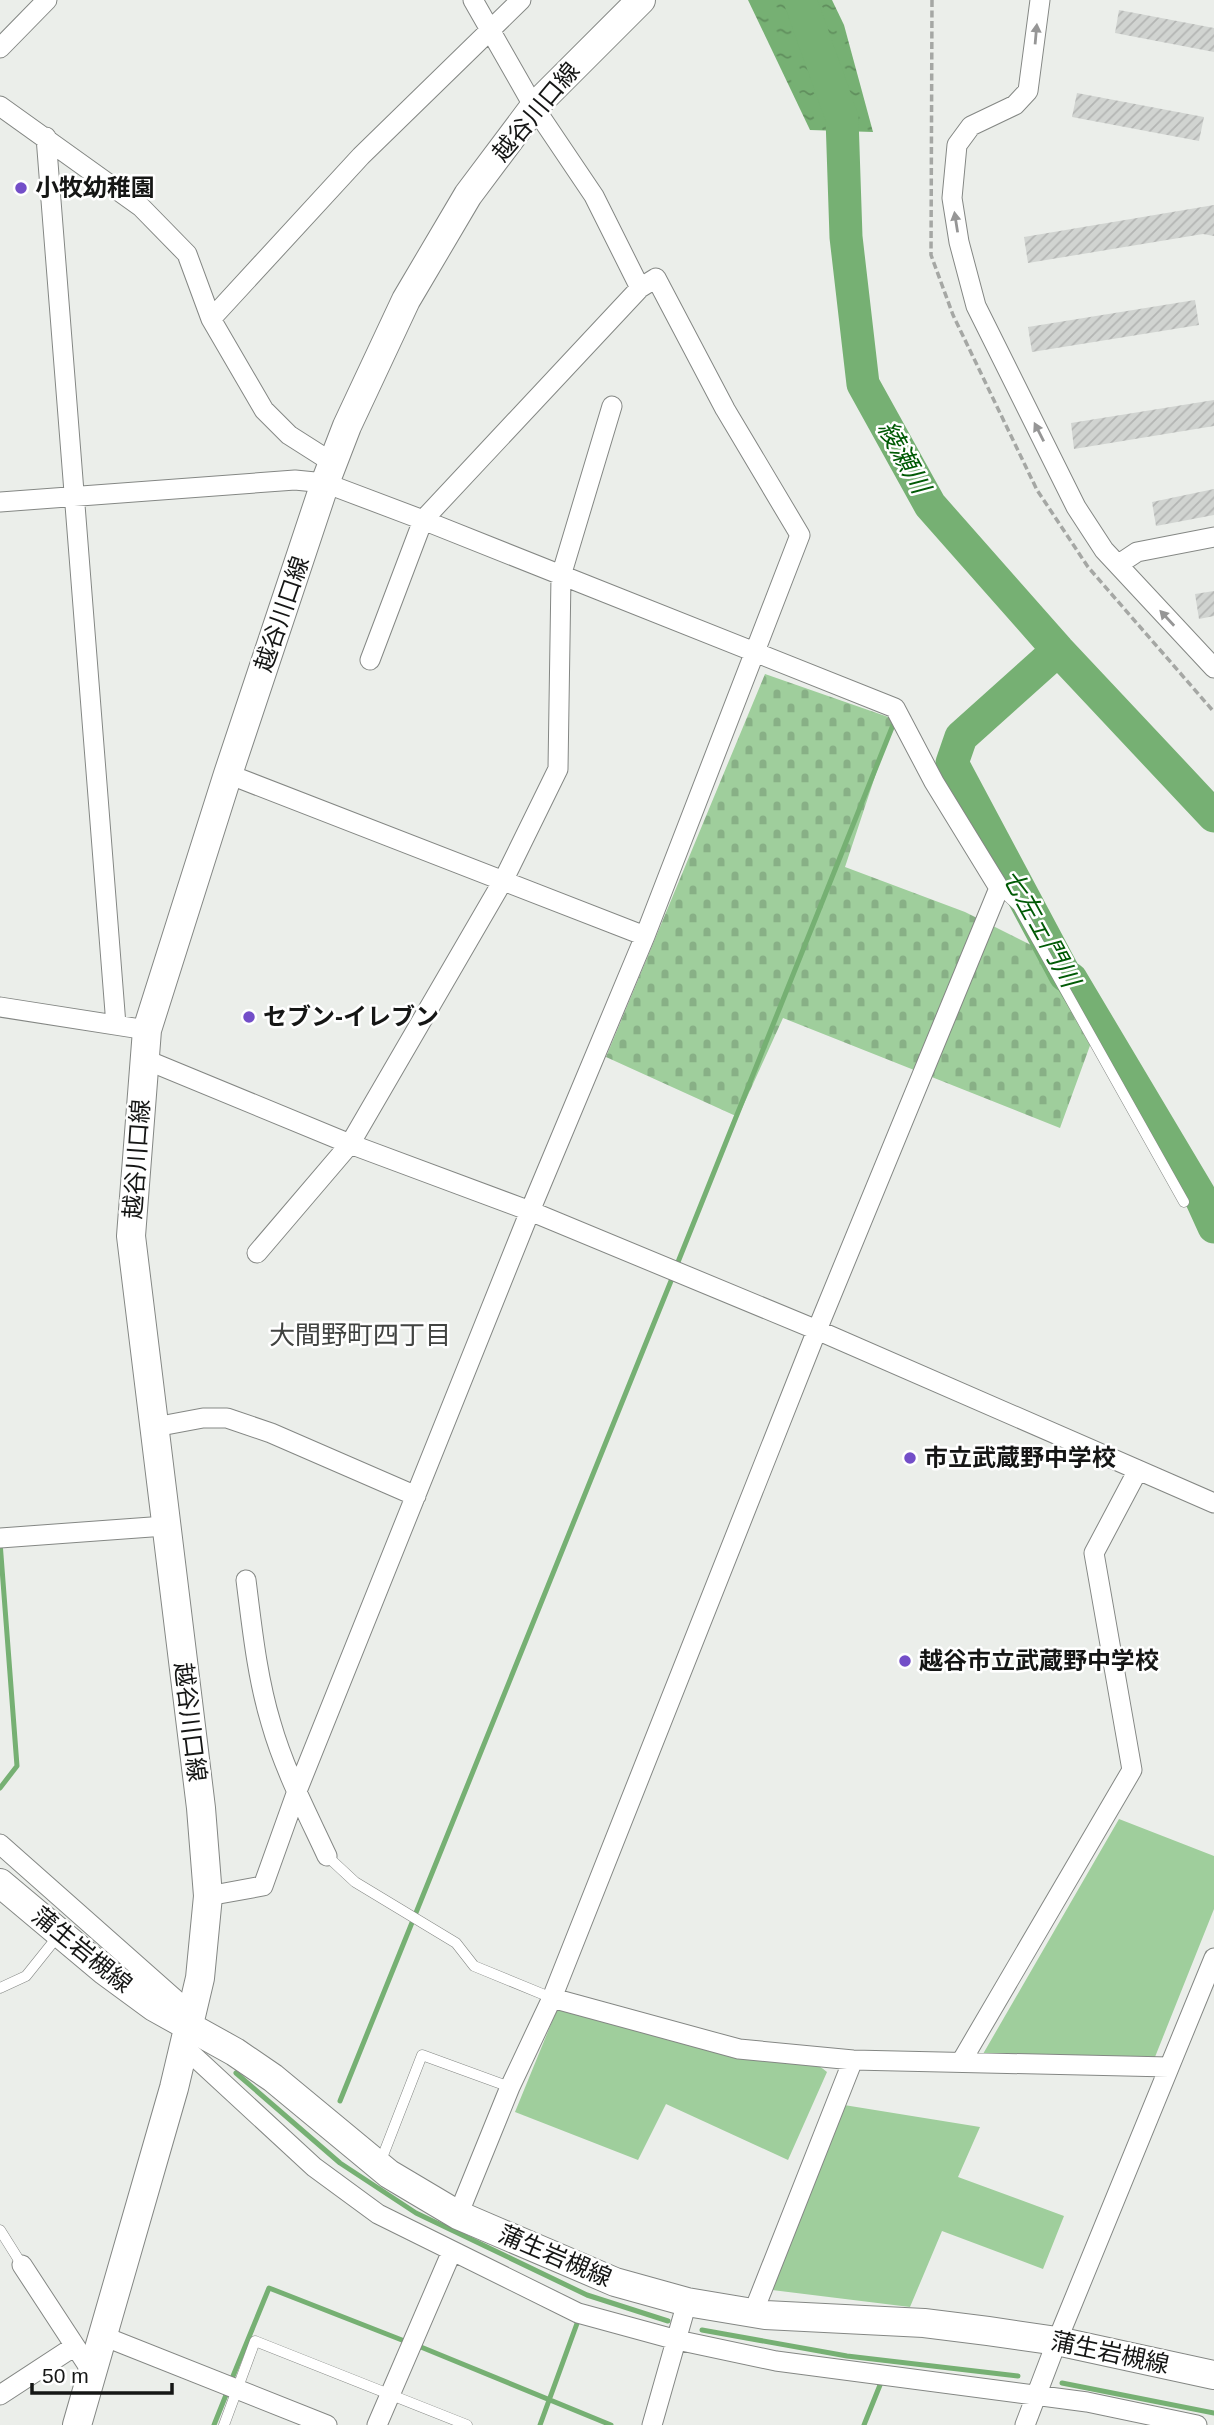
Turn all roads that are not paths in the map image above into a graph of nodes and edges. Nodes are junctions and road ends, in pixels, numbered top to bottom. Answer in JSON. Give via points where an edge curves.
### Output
{"nodes":[{"id":1,"x":47,"y":0,"type":"edge"},
{"id":2,"x":473,"y":0,"type":"edge"},
{"id":3,"x":521,"y":0,"type":"edge"},
{"id":4,"x":641,"y":0,"type":"edge"},
{"id":5,"x":1040,"y":0,"type":"edge"},
{"id":6,"x":491,"y":28,"type":"junction"},
{"id":7,"x":0,"y":48,"type":"edge"},
{"id":8,"x":0,"y":106,"type":"edge"},
{"id":9,"x":534,"y":107,"type":"junction"},
{"id":10,"x":46,"y":137,"type":"junction"},
{"id":11,"x":639,"y":288,"type":"junction"},
{"id":12,"x":211,"y":319,"type":"junction"},
{"id":13,"x":611,"y":406,"type":"dead end"},
{"id":14,"x":329,"y":473,"type":"junction"},
{"id":15,"x":75,"y":498,"type":"junction"},
{"id":16,"x":0,"y":502,"type":"edge"},
{"id":17,"x":423,"y":520,"type":"junction"},
{"id":18,"x":1214,"y":537,"type":"edge"},
{"id":19,"x":1119,"y":564,"type":"junction"},
{"id":20,"x":561,"y":576,"type":"junction"},
{"id":21,"x":755,"y":654,"type":"junction"},
{"id":22,"x":369,"y":660,"type":"dead end"},
{"id":23,"x":1214,"y":668,"type":"edge"},
{"id":24,"x":228,"y":774,"type":"junction"},
{"id":25,"x":504,"y":879,"type":"junction"},
{"id":26,"x":999,"y":888,"type":"junction"},
{"id":27,"x":645,"y":936,"type":"junction"},
{"id":28,"x":0,"y":1007,"type":"edge"},
{"id":29,"x":116,"y":1025,"type":"junction"},
{"id":30,"x":147,"y":1030,"type":"junction"},
{"id":31,"x":145,"y":1059,"type":"junction"},
{"id":32,"x":350,"y":1144,"type":"junction"},
{"id":33,"x":1184,"y":1202,"type":"dead end"},
{"id":34,"x":530,"y":1211,"type":"junction"},
{"id":35,"x":257,"y":1253,"type":"dead end"},
{"id":36,"x":817,"y":1330,"type":"junction"},
{"id":37,"x":155,"y":1427,"type":"junction"},
{"id":38,"x":1138,"y":1470,"type":"junction"},
{"id":39,"x":416,"y":1496,"type":"junction"},
{"id":40,"x":1214,"y":1503,"type":"edge"},
{"id":41,"x":165,"y":1526,"type":"junction"},
{"id":42,"x":0,"y":1538,"type":"edge"},
{"id":43,"x":246,"y":1580,"type":"dead end"},
{"id":44,"x":297,"y":1791,"type":"junction"},
{"id":45,"x":0,"y":1844,"type":"edge"},
{"id":46,"x":327,"y":1856,"type":"joint"},
{"id":47,"x":0,"y":1883,"type":"edge"},
{"id":48,"x":208,"y":1896,"type":"junction"},
{"id":49,"x":59,"y":1933,"type":"junction"},
{"id":50,"x":1214,"y":1958,"type":"edge"},
{"id":51,"x":0,"y":1988,"type":"edge"},
{"id":52,"x":552,"y":1998,"type":"junction"},
{"id":53,"x":188,"y":2029,"type":"junction"},
{"id":54,"x":853,"y":2060,"type":"junction"},
{"id":55,"x":961,"y":2062,"type":"junction"},
{"id":56,"x":1170,"y":2067,"type":"junction"},
{"id":57,"x":510,"y":2087,"type":"junction"},
{"id":58,"x":379,"y":2167,"type":"junction"},
{"id":59,"x":458,"y":2215,"type":"junction"},
{"id":60,"x":0,"y":2231,"type":"edge"},
{"id":61,"x":452,"y":2251,"type":"junction"},
{"id":62,"x":22,"y":2264,"type":"joint"},
{"id":63,"x":687,"y":2302,"type":"junction"},
{"id":64,"x":753,"y":2313,"type":"junction"},
{"id":65,"x":103,"y":2336,"type":"junction"},
{"id":66,"x":677,"y":2340,"type":"junction"},
{"id":67,"x":1056,"y":2341,"type":"junction"},
{"id":68,"x":75,"y":2346,"type":"junction"},
{"id":69,"x":92,"y":2372,"type":"junction"},
{"id":70,"x":1214,"y":2375,"type":"edge"},
{"id":71,"x":237,"y":2389,"type":"junction"},
{"id":72,"x":389,"y":2394,"type":"junction"},
{"id":73,"x":0,"y":2395,"type":"edge"},
{"id":74,"x":1037,"y":2396,"type":"junction"},
{"id":75,"x":77,"y":2425,"type":"edge"},
{"id":76,"x":224,"y":2425,"type":"edge"},
{"id":77,"x":327,"y":2425,"type":"edge"},
{"id":78,"x":377,"y":2425,"type":"edge"},
{"id":79,"x":467,"y":2425,"type":"edge"},
{"id":80,"x":652,"y":2425,"type":"edge"},
{"id":81,"x":1026,"y":2425,"type":"edge"},
{"id":82,"x":1196,"y":2425,"type":"edge"}],
"edges":[{"from":1,"to":7,"type":"street"},
{"from":2,"to":6,"type":"street"},
{"from":3,"to":6,"type":"street"},
{"from":4,"to":9,"type":"main road","name":"越谷川口線"},
{"from":19,"to":5,"type":"street","one_way":true,"via":[[1104,550],[1076,507],[976,306],[952,198],[961,136],[971,126],[1015,105],[1028,91]]},
{"from":6,"to":9,"type":"street"},
{"from":6,"to":12,"type":"street","via":[[361,156]]},
{"from":8,"to":10,"type":"street"},
{"from":9,"to":11,"type":"street","via":[[594,196]]},
{"from":9,"to":14,"type":"main road","name":"越谷川口線","via":[[439,241],[406,300]]},
{"from":10,"to":12,"type":"street","via":[[141,207],[187,254]]},
{"from":10,"to":15,"type":"street"},
{"from":11,"to":17,"type":"street"},
{"from":11,"to":21,"type":"street","via":[[656,278],[725,409],[800,535]]},
{"from":12,"to":14,"type":"street","via":[[264,410]]},
{"from":13,"to":20,"type":"street"},
{"from":14,"to":15,"type":"street","via":[[295,480]]},
{"from":14,"to":17,"type":"street"},
{"from":14,"to":24,"type":"main road","name":"越谷川口線"},
{"from":15,"to":16,"type":"street"},
{"from":15,"to":29,"type":"street"},
{"from":17,"to":20,"type":"street"},
{"from":17,"to":22,"type":"street"},
{"from":18,"to":19,"type":"street","via":[[1137,552]]},
{"from":23,"to":19,"type":"street","one_way":true},
{"from":20,"to":21,"type":"street"},
{"from":20,"to":25,"type":"street","via":[[558,769]]},
{"from":21,"to":26,"type":"street","via":[[895,708]]},
{"from":21,"to":27,"type":"street"},
{"from":24,"to":25,"type":"street"},
{"from":24,"to":30,"type":"main road","name":"越谷川口線"},
{"from":25,"to":27,"type":"street"},
{"from":25,"to":32,"type":"street"},
{"from":26,"to":33,"type":"lane","via":[[1018,906]]},
{"from":26,"to":36,"type":"street"},
{"from":27,"to":34,"type":"street"},
{"from":28,"to":29,"type":"street"},
{"from":29,"to":30,"type":"street"},
{"from":30,"to":31,"type":"main road","name":"越谷川口線"},
{"from":31,"to":32,"type":"street"},
{"from":31,"to":37,"type":"main road","name":"越谷川口線","via":[[131,1236]]},
{"from":32,"to":34,"type":"street"},
{"from":32,"to":35,"type":"street"},
{"from":34,"to":36,"type":"street"},
{"from":34,"to":39,"type":"street"},
{"from":36,"to":38,"type":"street"},
{"from":36,"to":52,"type":"street"},
{"from":37,"to":39,"type":"street","via":[[227,1418]]},
{"from":37,"to":41,"type":"main road","name":"越谷川口線"},
{"from":38,"to":40,"type":"street"},
{"from":38,"to":55,"type":"street","via":[[1094,1553],[1132,1770]]},
{"from":39,"to":44,"type":"street"},
{"from":41,"to":42,"type":"street"},
{"from":41,"to":48,"type":"main road","name":"越谷川口線"},
{"from":43,"to":44,"type":"street","via":[[271,1722]]},
{"from":44,"to":46,"type":"street"},
{"from":44,"to":48,"type":"street","via":[[262,1886]]},
{"from":45,"to":53,"type":"street"},
{"from":46,"to":52,"type":"lane","via":[[355,1882],[456,1943],[474,1966]]},
{"from":47,"to":49,"type":"main road","name":"蒲生岩槻線"},
{"from":48,"to":53,"type":"main road","name":"越谷川口線","via":[[200,1978]]},
{"from":49,"to":51,"type":"lane","via":[[26,1976]]},
{"from":49,"to":53,"type":"main road","name":"蒲生岩槻線"},
{"from":50,"to":56,"type":"street"},
{"from":52,"to":54,"type":"street","via":[[739,2049]]},
{"from":52,"to":57,"type":"street"},
{"from":53,"to":58,"type":"main road","name":"蒲生岩槻線","via":[[273,2078]]},
{"from":53,"to":61,"type":"street","via":[[314,2167],[378,2214]]},
{"from":53,"to":65,"type":"main road","name":"越谷川口線"},
{"from":54,"to":55,"type":"street"},
{"from":54,"to":64,"type":"street"},
{"from":55,"to":56,"type":"street"},
{"from":56,"to":67,"type":"street"},
{"from":57,"to":58,"type":"lane","via":[[422,2055]]},
{"from":57,"to":59,"type":"street"},
{"from":58,"to":59,"type":"main road","name":"蒲生岩槻線"},
{"from":59,"to":63,"type":"main road","name":"蒲生岩槻線","via":[[615,2282]]},
{"from":60,"to":62,"type":"lane"},
{"from":61,"to":66,"type":"street","via":[[578,2313]]},
{"from":61,"to":72,"type":"street"},
{"from":62,"to":68,"type":"street"},
{"from":63,"to":64,"type":"main road","name":"蒲生岩槻線"},
{"from":63,"to":66,"type":"street"},
{"from":64,"to":67,"type":"main road","name":"蒲生岩槻線","via":[[924,2323]]},
{"from":65,"to":69,"type":"main road","name":"越谷川口線"},
{"from":65,"to":71,"type":"street"},
{"from":66,"to":74,"type":"street","via":[[776,2361]]},
{"from":66,"to":80,"type":"street"},
{"from":67,"to":70,"type":"main road","name":"蒲生岩槻線"},
{"from":67,"to":74,"type":"street"},
{"from":68,"to":69,"type":"street"},
{"from":68,"to":73,"type":"street"},
{"from":69,"to":75,"type":"main road","name":"越谷川口線"},
{"from":71,"to":72,"type":"lane","via":[[255,2342]]},
{"from":71,"to":76,"type":"lane"},
{"from":71,"to":77,"type":"street"},
{"from":72,"to":78,"type":"street"},
{"from":72,"to":79,"type":"lane"},
{"from":74,"to":81,"type":"street"},
{"from":74,"to":82,"type":"street"}]}
